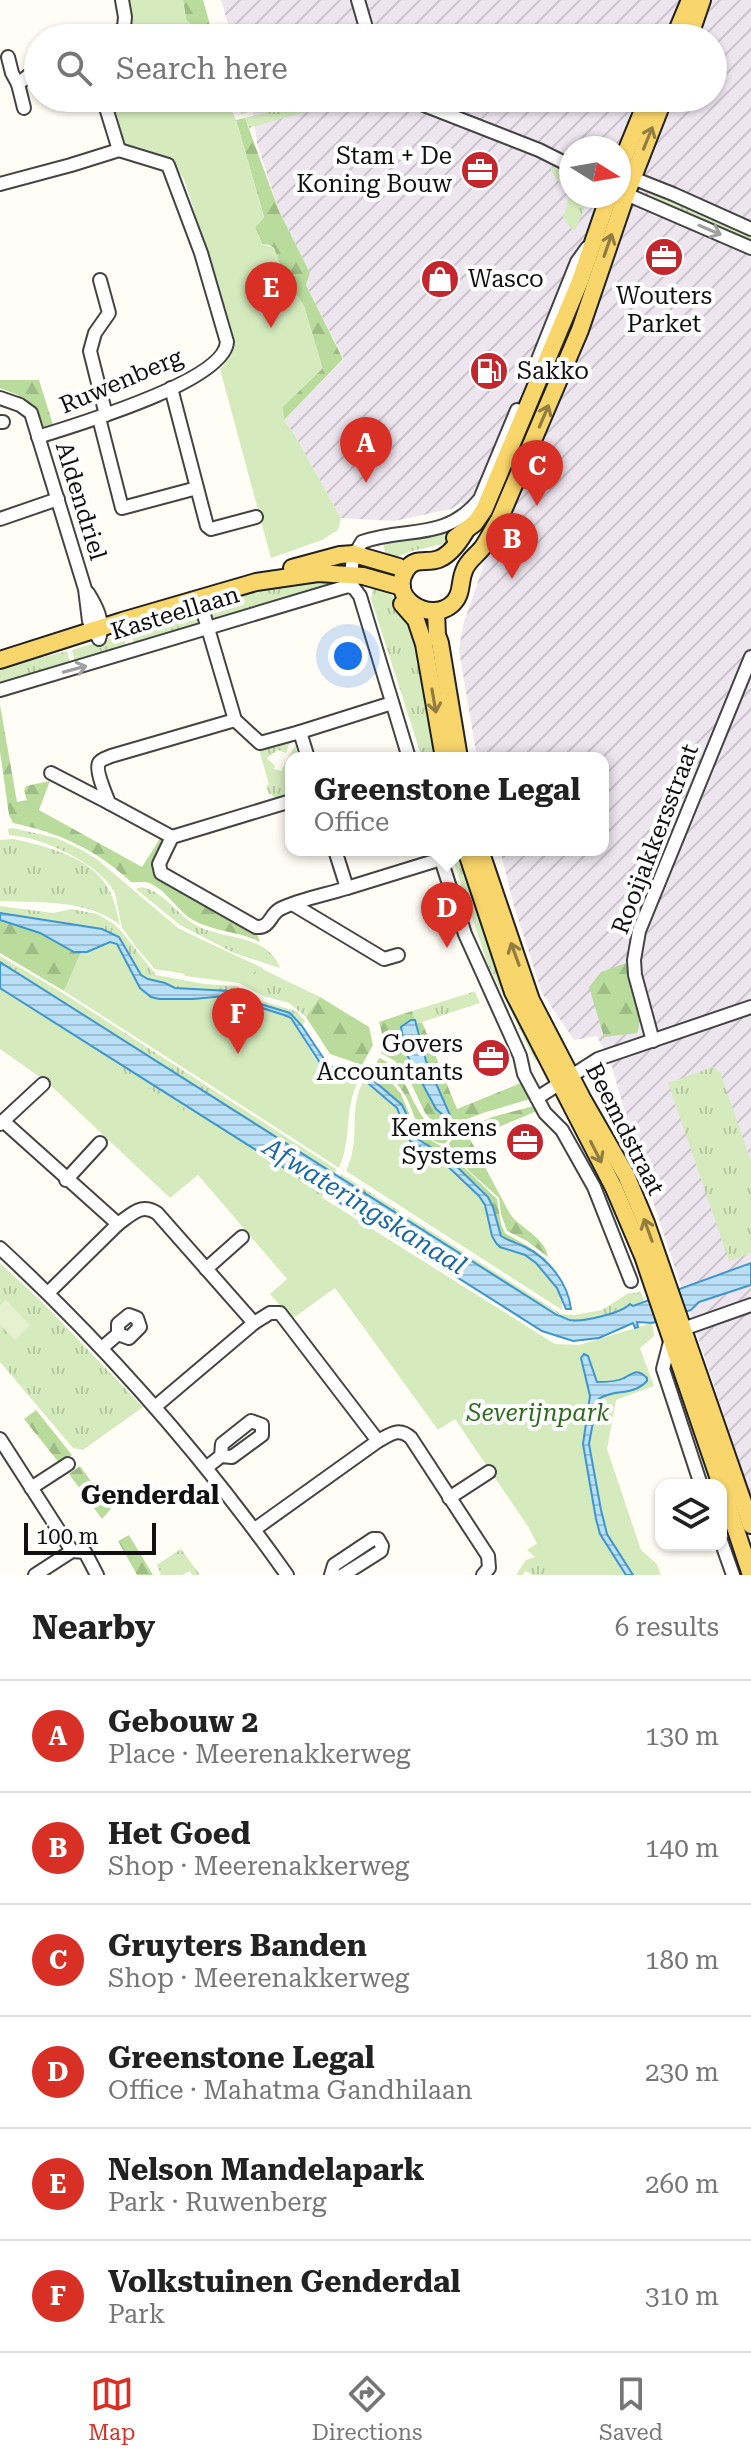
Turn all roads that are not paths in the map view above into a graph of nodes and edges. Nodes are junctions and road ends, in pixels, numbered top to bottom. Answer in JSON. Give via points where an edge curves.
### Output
{"nodes":[{"id":1,"x":122,"y":0,"type":"edge"},
{"id":2,"x":358,"y":0,"type":"edge"},
{"id":3,"x":690,"y":0,"type":"edge"},
{"id":4,"x":702,"y":0,"type":"edge"},
{"id":5,"x":124,"y":24,"type":"edge"},
{"id":6,"x":365,"y":24,"type":"edge"},
{"id":7,"x":680,"y":24,"type":"edge"},
{"id":8,"x":694,"y":24,"type":"edge"},
{"id":9,"x":8,"y":57,"type":"dead end"},
{"id":10,"x":24,"y":79,"type":"edge"},
{"id":11,"x":18,"y":84,"type":"junction"},
{"id":12,"x":24,"y":108,"type":"dead end"},
{"id":13,"x":107,"y":112,"type":"edge"},
{"id":14,"x":442,"y":112,"type":"edge"},
{"id":15,"x":643,"y":112,"type":"edge"},
{"id":16,"x":656,"y":112,"type":"edge"},
{"id":17,"x":631,"y":149,"type":"edge"},
{"id":18,"x":119,"y":150,"type":"junction"},
{"id":19,"x":539,"y":150,"type":"junction"},
{"id":20,"x":559,"y":155,"type":"edge"},
{"id":21,"x":631,"y":158,"type":"edge"},
{"id":22,"x":559,"y":160,"type":"edge"},
{"id":23,"x":631,"y":176,"type":"edge"},
{"id":24,"x":0,"y":184,"type":"edge"},
{"id":25,"x":631,"y":199,"type":"edge"},
{"id":26,"x":610,"y":208,"type":"edge"},
{"id":27,"x":614,"y":208,"type":"edge"},
{"id":28,"x":751,"y":229,"type":"edge"},
{"id":29,"x":595,"y":236,"type":"junction"},
{"id":30,"x":751,"y":248,"type":"edge"},
{"id":31,"x":100,"y":280,"type":"dead end"},
{"id":32,"x":171,"y":388,"type":"junction"},
{"id":33,"x":0,"y":398,"type":"edge"},
{"id":34,"x":102,"y":417,"type":"junction"},
{"id":35,"x":38,"y":437,"type":"junction"},
{"id":36,"x":197,"y":488,"type":"junction"},
{"id":37,"x":58,"y":499,"type":"junction"},
{"id":38,"x":256,"y":517,"type":"dead end"},
{"id":39,"x":0,"y":519,"type":"edge"},
{"id":40,"x":354,"y":554,"type":"junction"},
{"id":41,"x":438,"y":555,"type":"junction"},
{"id":42,"x":399,"y":567,"type":"junction"},
{"id":43,"x":458,"y":574,"type":"junction"},
{"id":44,"x":351,"y":575,"type":"junction"},
{"id":45,"x":256,"y":582,"type":"junction"},
{"id":46,"x":398,"y":586,"type":"junction"},
{"id":47,"x":199,"y":598,"type":"junction"},
{"id":48,"x":428,"y":611,"type":"junction"},
{"id":49,"x":208,"y":628,"type":"junction"},
{"id":50,"x":98,"y":632,"type":"junction"},
{"id":51,"x":432,"y":644,"type":"junction"},
{"id":52,"x":751,"y":657,"type":"edge"},
{"id":53,"x":0,"y":660,"type":"edge"},
{"id":54,"x":0,"y":690,"type":"edge"},
{"id":55,"x":392,"y":703,"type":"junction"},
{"id":56,"x":235,"y":720,"type":"junction"},
{"id":57,"x":300,"y":732,"type":"junction"},
{"id":58,"x":306,"y":752,"type":"edge"},
{"id":59,"x":407,"y":752,"type":"edge"},
{"id":60,"x":443,"y":752,"type":"edge"},
{"id":61,"x":458,"y":752,"type":"edge"},
{"id":62,"x":51,"y":773,"type":"dead end"},
{"id":63,"x":109,"y":803,"type":"junction"},
{"id":64,"x":285,"y":803,"type":"edge"},
{"id":65,"x":172,"y":837,"type":"junction"},
{"id":66,"x":337,"y":856,"type":"edge"},
{"id":67,"x":436,"y":856,"type":"edge"},
{"id":68,"x":439,"y":856,"type":"edge"},
{"id":69,"x":468,"y":856,"type":"edge"},
{"id":70,"x":482,"y":856,"type":"edge"},
{"id":71,"x":347,"y":888,"type":"junction"},
{"id":72,"x":294,"y":905,"type":"junction"},
{"id":73,"x":398,"y":955,"type":"dead end"},
{"id":74,"x":751,"y":1007,"type":"edge"},
{"id":75,"x":653,"y":1041,"type":"junction"},
{"id":76,"x":565,"y":1080,"type":"junction"},
{"id":77,"x":43,"y":1084,"type":"dead end"},
{"id":78,"x":537,"y":1098,"type":"junction"},
{"id":79,"x":2,"y":1122,"type":"edge"},
{"id":80,"x":100,"y":1143,"type":"dead end"},
{"id":81,"x":66,"y":1180,"type":"junction"},
{"id":82,"x":118,"y":1224,"type":"junction"},
{"id":83,"x":242,"y":1237,"type":"dead end"},
{"id":84,"x":0,"y":1248,"type":"edge"},
{"id":85,"x":206,"y":1269,"type":"junction"},
{"id":86,"x":631,"y":1281,"type":"dead end"},
{"id":87,"x":48,"y":1293,"type":"junction"},
{"id":88,"x":751,"y":1305,"type":"edge"},
{"id":89,"x":254,"y":1323,"type":"junction"},
{"id":90,"x":674,"y":1326,"type":"junction"},
{"id":91,"x":118,"y":1334,"type":"dead end"},
{"id":92,"x":103,"y":1347,"type":"junction"},
{"id":93,"x":156,"y":1406,"type":"junction"},
{"id":94,"x":0,"y":1439,"type":"edge"},
{"id":95,"x":378,"y":1441,"type":"junction"},
{"id":96,"x":221,"y":1456,"type":"dead end"},
{"id":97,"x":68,"y":1464,"type":"dead end"},
{"id":98,"x":207,"y":1467,"type":"junction"},
{"id":99,"x":489,"y":1472,"type":"dead end"},
{"id":100,"x":699,"y":1479,"type":"edge"},
{"id":101,"x":719,"y":1479,"type":"edge"},
{"id":102,"x":31,"y":1488,"type":"junction"},
{"id":103,"x":727,"y":1497,"type":"edge"},
{"id":104,"x":449,"y":1498,"type":"junction"},
{"id":105,"x":742,"y":1526,"type":"edge"},
{"id":106,"x":255,"y":1529,"type":"junction"},
{"id":107,"x":72,"y":1551,"type":"junction"},
{"id":108,"x":725,"y":1551,"type":"edge"},
{"id":109,"x":35,"y":1575,"type":"edge"},
{"id":110,"x":97,"y":1575,"type":"edge"},
{"id":111,"x":287,"y":1575,"type":"edge"},
{"id":112,"x":331,"y":1575,"type":"edge"},
{"id":113,"x":343,"y":1575,"type":"edge"},
{"id":114,"x":483,"y":1575,"type":"edge"},
{"id":115,"x":733,"y":1575,"type":"edge"},
{"id":116,"x":751,"y":1575,"type":"edge"}],
"edges":[{"from":1,"to":5,"type":"street"},
{"from":2,"to":6,"type":"street"},
{"from":3,"to":7,"type":"main road"},
{"from":4,"to":8,"type":"main road"},
{"from":9,"to":11,"type":"street"},
{"from":10,"to":11,"type":"street"},
{"from":11,"to":12,"type":"street"},
{"from":13,"to":18,"type":"street"},
{"from":14,"to":19,"type":"street"},
{"from":15,"to":17,"type":"main road"},
{"from":21,"to":16,"type":"main road","one_way":true},
{"from":18,"to":24,"type":"street"},
{"from":18,"to":32,"type":"street","name":"Ruwenberg","via":[[161,161],[172,172],[227,342],[217,362]]},
{"from":19,"to":20,"type":"street"},
{"from":19,"to":22,"type":"street"},
{"from":23,"to":28,"type":"street"},
{"from":25,"to":30,"type":"street","one_way":true},
{"from":26,"to":29,"type":"main road"},
{"from":43,"to":27,"type":"main road","one_way":true,"via":[[480,551],[513,489],[580,330]]},
{"from":29,"to":40,"type":"street","via":[[577,262],[480,499],[450,524],[365,541]]},
{"from":29,"to":41,"type":"main road","via":[[484,510],[460,540]]},
{"from":31,"to":34,"type":"street","via":[[109,313],[95,333],[90,357]]},
{"from":32,"to":34,"type":"street","name":"Ruwenberg"},
{"from":32,"to":36,"type":"street"},
{"from":33,"to":35,"type":"street","name":"Aldendriel","via":[[31,413]]},
{"from":34,"to":35,"type":"street","name":"Ruwenberg"},
{"from":34,"to":36,"type":"street","via":[[122,508]]},
{"from":35,"to":37,"type":"street","name":"Aldendriel"},
{"from":36,"to":38,"type":"street","via":[[211,529]]},
{"from":37,"to":39,"type":"street"},
{"from":37,"to":50,"type":"street","name":"Aldendriel","via":[[94,603]]},
{"from":40,"to":42,"type":"main road","name":"Kasteellaan"},
{"from":40,"to":44,"type":"street"},
{"from":40,"to":45,"type":"main road","name":"Kasteellaan","via":[[278,571]]},
{"from":41,"to":42,"type":"main road","via":[[415,554]]},
{"from":41,"to":43,"type":"main road"},
{"from":41,"to":46,"type":"main road","via":[[412,563]]},
{"from":42,"to":46,"type":"main road"},
{"from":43,"to":48,"type":"main road","via":[[452,593]]},
{"from":44,"to":45,"type":"main road","name":"Kasteellaan","via":[[318,573]]},
{"from":44,"to":46,"type":"main road","name":"Kasteellaan"},
{"from":45,"to":47,"type":"main road","name":"Kasteellaan"},
{"from":46,"to":48,"type":"main road","via":[[401,603]]},
{"from":47,"to":49,"type":"street"},
{"from":47,"to":50,"type":"main road","name":"Kasteellaan"},
{"from":48,"to":51,"type":"main road","via":[[437,635]]},
{"from":48,"to":51,"type":"main road","via":[[416,620]]},
{"from":54,"to":49,"type":"street","name":"Kasteellaan","one_way":true},
{"from":49,"to":55,"type":"street","name":"Kasteellaan","via":[[340,587],[354,588]]},
{"from":49,"to":56,"type":"street"},
{"from":50,"to":53,"type":"main road","name":"Kasteellaan"},
{"from":51,"to":60,"type":"main road","one_way":true},
{"from":51,"to":61,"type":"main road"},
{"from":52,"to":75,"type":"street","name":"Rooijakkersstraat","via":[[639,931],[635,975]]},
{"from":55,"to":57,"type":"street"},
{"from":55,"to":59,"type":"street"},
{"from":56,"to":57,"type":"street","via":[[260,743]]},
{"from":56,"to":63,"type":"street","via":[[101,760],[98,771]]},
{"from":57,"to":58,"type":"street"},
{"from":62,"to":63,"type":"street"},
{"from":63,"to":65,"type":"street"},
{"from":64,"to":65,"type":"street"},
{"from":65,"to":72,"type":"street","via":[[159,864],[161,873],[243,919],[262,928],[276,911]]},
{"from":66,"to":71,"type":"street"},
{"from":67,"to":71,"type":"street"},
{"from":68,"to":78,"type":"street","via":[[465,934]]},
{"from":69,"to":76,"type":"main road","name":"Beemdstraat","via":[[513,992]]},
{"from":76,"to":70,"type":"main road","name":"Beemdstraat","one_way":true,"via":[[531,1000]]},
{"from":71,"to":72,"type":"street"},
{"from":72,"to":73,"type":"street","via":[[384,959]]},
{"from":74,"to":75,"type":"street"},
{"from":75,"to":76,"type":"street","via":[[598,1059]]},
{"from":76,"to":78,"type":"street","name":"Beemdstraat"},
{"from":76,"to":90,"type":"main road","name":"Beemdstraat","via":[[626,1175]]},
{"from":77,"to":79,"type":"street"},
{"from":78,"to":86,"type":"street","via":[[594,1187]]},
{"from":79,"to":81,"type":"street"},
{"from":80,"to":81,"type":"street"},
{"from":81,"to":82,"type":"street"},
{"from":82,"to":85,"type":"street","via":[[149,1208]]},
{"from":82,"to":87,"type":"street"},
{"from":83,"to":85,"type":"street"},
{"from":84,"to":87,"type":"street"},
{"from":85,"to":89,"type":"street"},
{"from":87,"to":92,"type":"street"},
{"from":88,"to":90,"type":"street"},
{"from":89,"to":93,"type":"street"},
{"from":89,"to":95,"type":"street","via":[[280,1313]]},
{"from":90,"to":100,"type":"street","name":"Beemdstraat","via":[[663,1369]]},
{"from":90,"to":101,"type":"main road","name":"Beemdstraat"},
{"from":90,"to":105,"type":"main road","name":"Beemdstraat"},
{"from":91,"to":92,"type":"street"},
{"from":92,"to":93,"type":"street"},
{"from":93,"to":98,"type":"street"},
{"from":94,"to":102,"type":"street"},
{"from":95,"to":104,"type":"street","via":[[405,1433]]},
{"from":95,"to":106,"type":"street"},
{"from":96,"to":98,"type":"street"},
{"from":97,"to":102,"type":"street"},
{"from":98,"to":106,"type":"street"},
{"from":99,"to":104,"type":"street"},
{"from":102,"to":107,"type":"street"},
{"from":103,"to":105,"type":"main road","name":"Beemdstraat"},
{"from":104,"to":114,"type":"street","via":[[490,1563]]},
{"from":105,"to":116,"type":"main road","name":"Beemdstraat"},
{"from":106,"to":111,"type":"street"},
{"from":107,"to":109,"type":"street"},
{"from":107,"to":110,"type":"street","via":[[85,1552]]},
{"from":108,"to":115,"type":"street"},
{"from":112,"to":113,"type":"street","via":[[334,1565],[378,1539],[381,1551]]}]}
